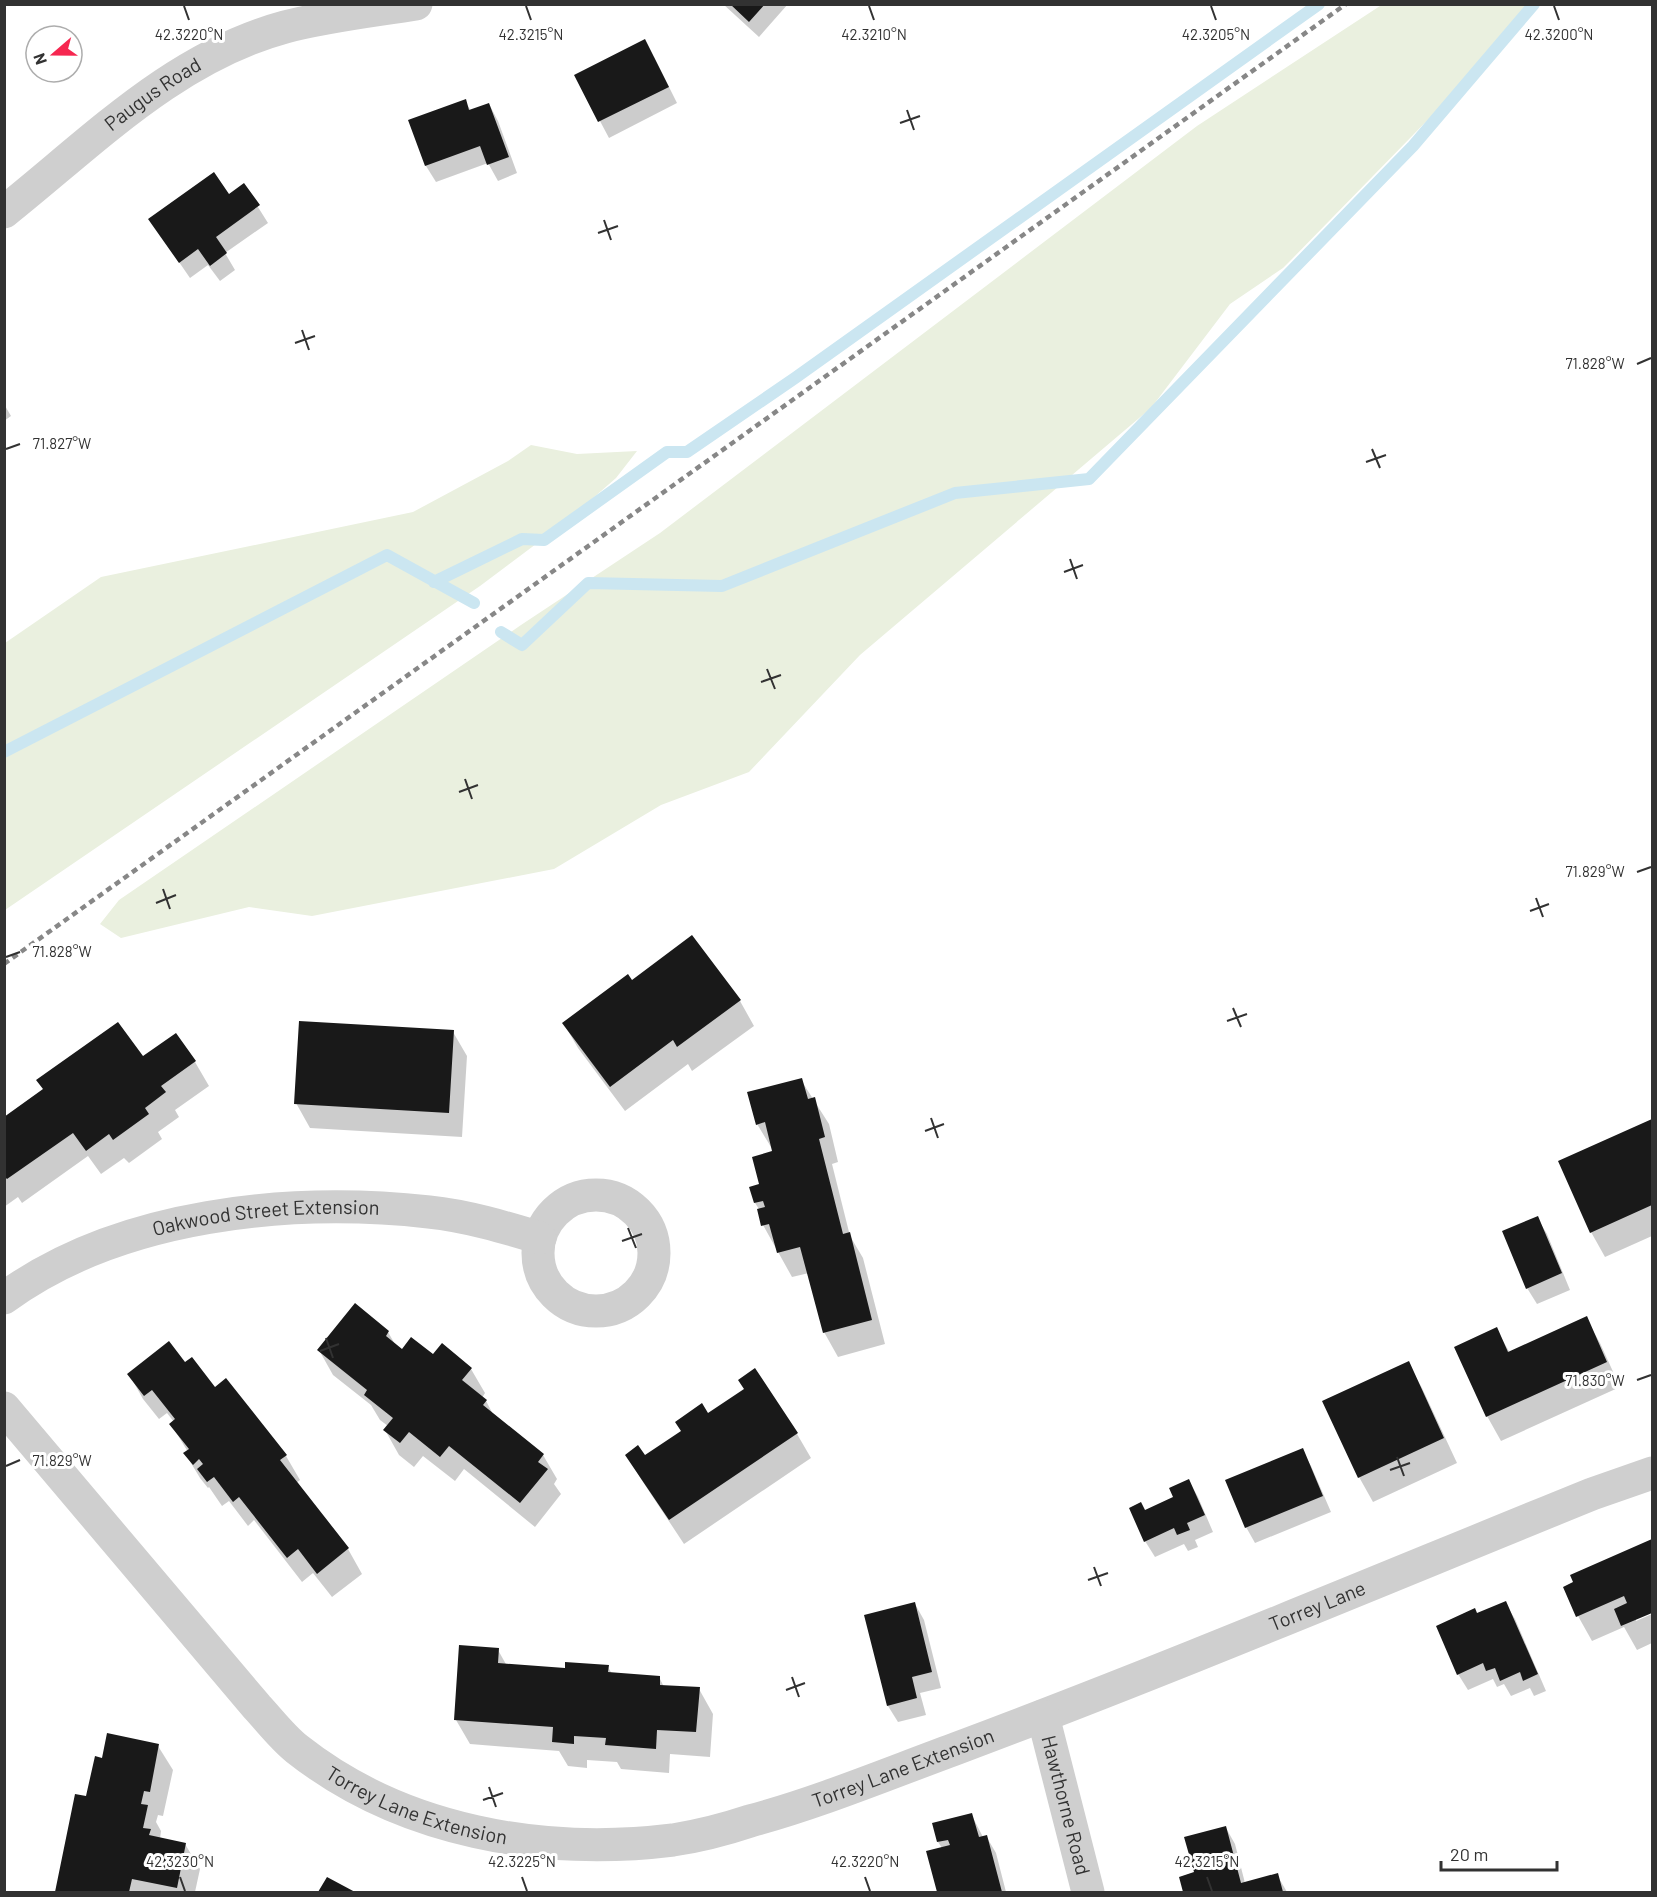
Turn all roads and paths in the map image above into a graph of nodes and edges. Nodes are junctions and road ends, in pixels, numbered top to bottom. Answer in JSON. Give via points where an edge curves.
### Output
{"nodes":[{"id":1,"x":416,"y":4,"type":"edge"},
{"id":2,"x":4,"y":212,"type":"edge"},
{"id":3,"x":540,"y":1238,"type":"dead end"},
{"id":4,"x":4,"y":1298,"type":"edge"},
{"id":5,"x":4,"y":1408,"type":"edge"},
{"id":6,"x":1653,"y":1473,"type":"edge"},
{"id":7,"x":1043,"y":1716,"type":"junction"},
{"id":8,"x":1088,"y":1893,"type":"edge"}],
"edges":[{"from":1,"to":2,"type":"street","name":"Paugus Road","via":[[285,27],[217,53],[148,94]]},
{"from":3,"to":4,"type":"street","name":"Oakwood Street Extension","via":[[487,1222],[431,1212],[368,1207],[256,1210],[194,1220],[99,1248],[61,1264]]},
{"from":5,"to":7,"type":"street","name":"Torrey Lane Extension","via":[[295,1748],[344,1781],[389,1804],[451,1826],[505,1838],[563,1844],[676,1839],[791,1810]]},
{"from":6,"to":7,"type":"street","name":"Torrey Lane","via":[[1592,1494]]},
{"from":7,"to":8,"type":"street","name":"Hawthorne Road"}]}
